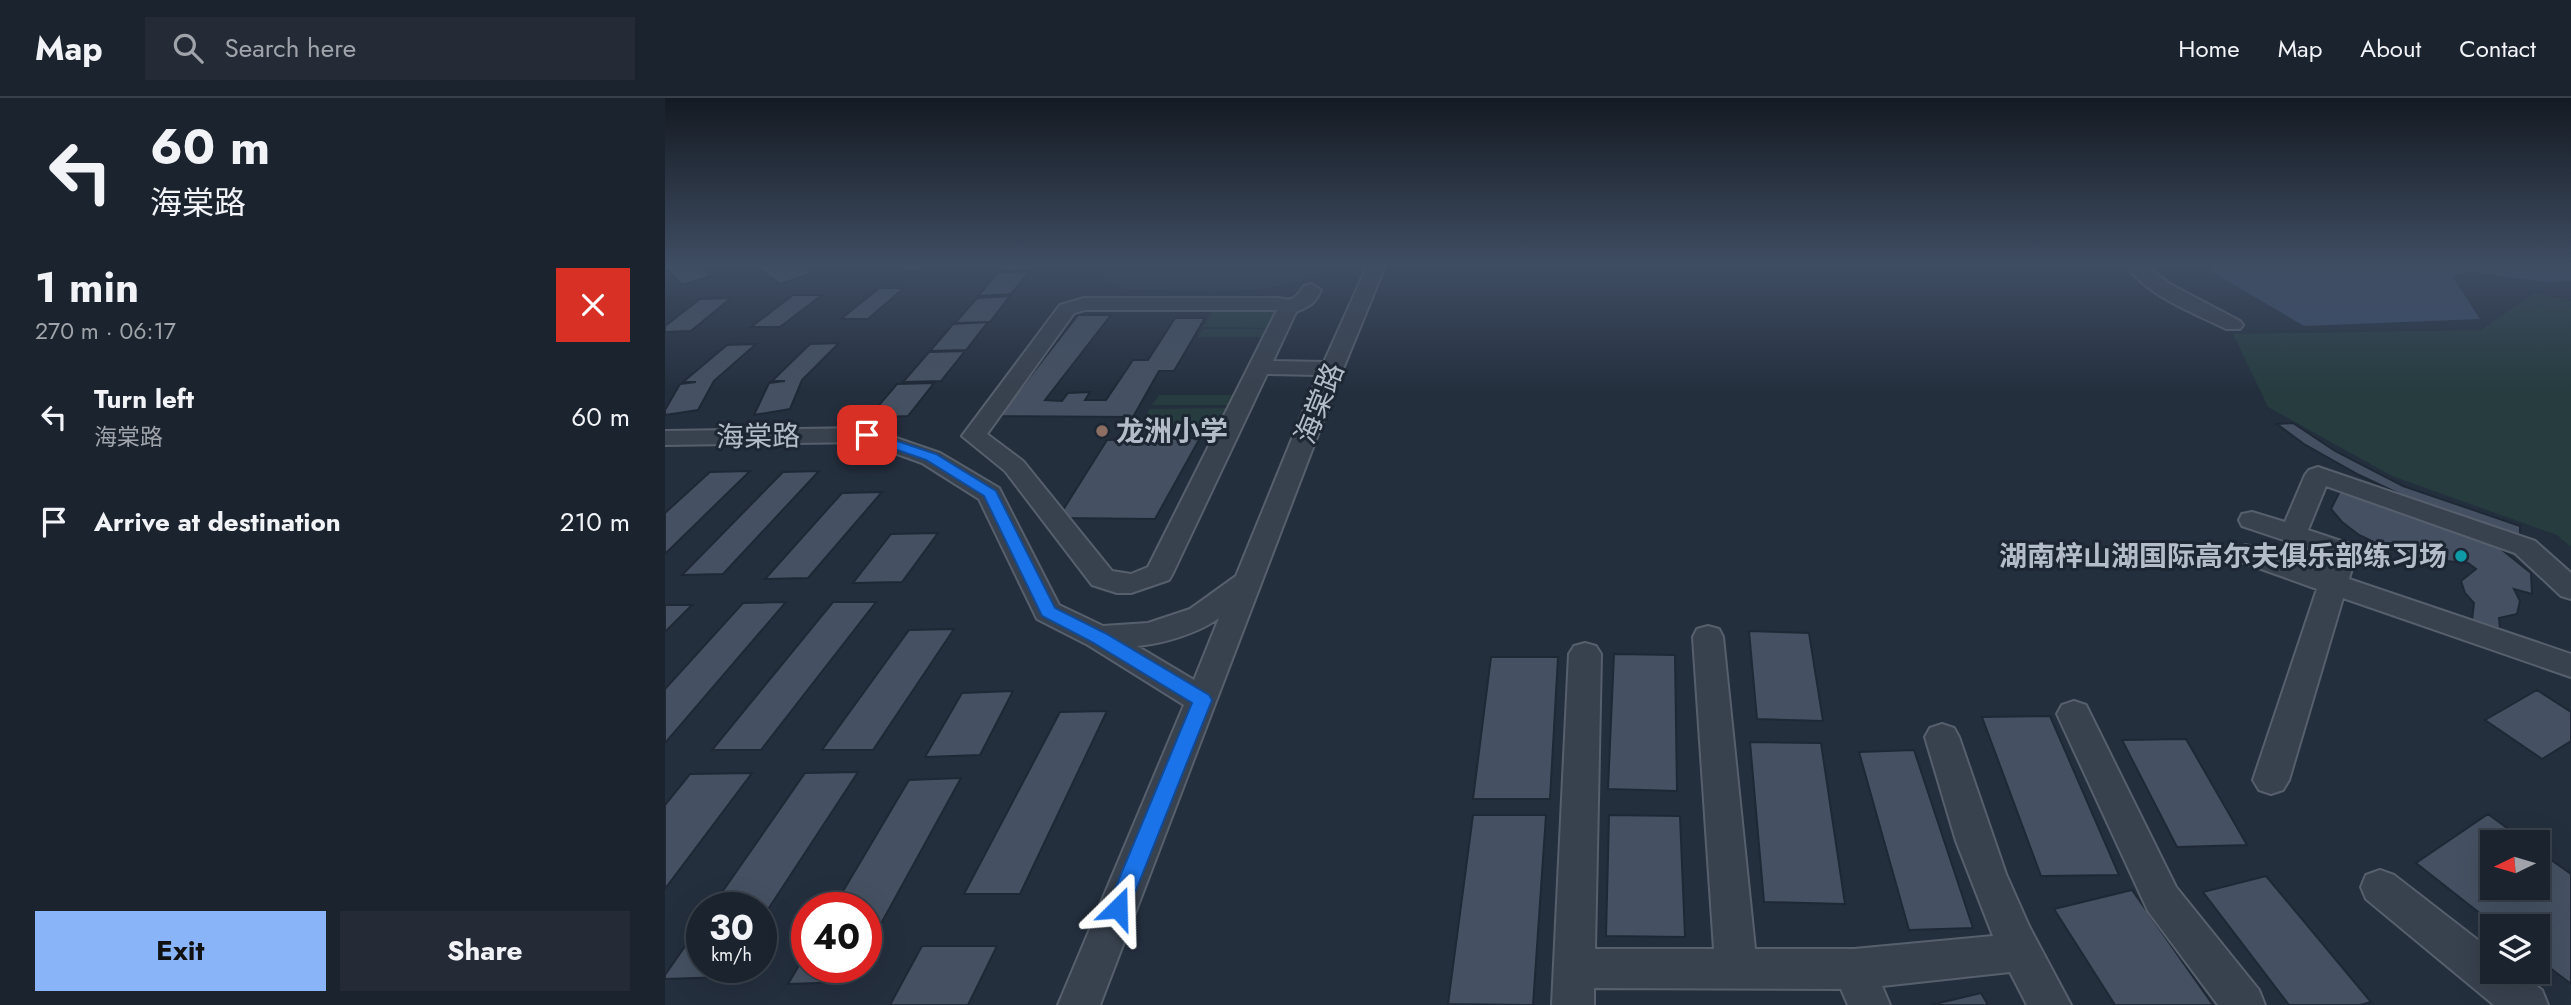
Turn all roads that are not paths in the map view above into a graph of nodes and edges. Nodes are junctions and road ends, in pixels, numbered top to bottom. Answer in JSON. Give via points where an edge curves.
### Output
{"nodes":[{"id":1,"x":1075,"y":306,"type":"edge"},
{"id":2,"x":1284,"y":306,"type":"edge"},
{"id":3,"x":1292,"y":306,"type":"edge"},
{"id":4,"x":1359,"y":306,"type":"edge"},
{"id":5,"x":2199,"y":306,"type":"edge"},
{"id":6,"x":1288,"y":308,"type":"junction"},
{"id":7,"x":2233,"y":325,"type":"dead end"},
{"id":8,"x":1259,"y":368,"type":"junction"},
{"id":9,"x":1332,"y":369,"type":"junction"},
{"id":10,"x":665,"y":438,"type":"edge"},
{"id":11,"x":2252,"y":520,"type":"dead end"},
{"id":12,"x":2293,"y":534,"type":"junction"},
{"id":13,"x":2246,"y":554,"type":"dead end"},
{"id":14,"x":1249,"y":580,"type":"junction"},
{"id":15,"x":2333,"y":584,"type":"junction"},
{"id":16,"x":2571,"y":589,"type":"edge"},
{"id":17,"x":1098,"y":637,"type":"junction"},
{"id":18,"x":1709,"y":637,"type":"dead end"},
{"id":19,"x":1585,"y":654,"type":"dead end"},
{"id":20,"x":2571,"y":666,"type":"edge"},
{"id":21,"x":1202,"y":700,"type":"junction"},
{"id":22,"x":2074,"y":714,"type":"dead end"},
{"id":23,"x":1942,"y":737,"type":"dead end"},
{"id":24,"x":2271,"y":780,"type":"dead end"},
{"id":25,"x":2380,"y":887,"type":"dead end"},
{"id":26,"x":2019,"y":952,"type":"junction"},
{"id":27,"x":1736,"y":969,"type":"junction"},
{"id":28,"x":1573,"y":987,"type":"edge"},
{"id":29,"x":1862,"y":987,"type":"edge"},
{"id":30,"x":1079,"y":1005,"type":"edge"},
{"id":31,"x":2050,"y":1005,"type":"edge"},
{"id":32,"x":2244,"y":1005,"type":"edge"},
{"id":33,"x":2527,"y":1005,"type":"edge"}],
"edges":[{"from":1,"to":8,"type":"street","via":[[1067,309],[974,436],[1014,466],[1102,578],[1114,585],[1135,584],[1160,573]]},
{"from":2,"to":6,"type":"street"},
{"from":3,"to":6,"type":"street"},
{"from":4,"to":9,"type":"street","name":"海棠路"},
{"from":5,"to":7,"type":"street"},
{"from":6,"to":8,"type":"street"},
{"from":8,"to":9,"type":"street"},
{"from":9,"to":14,"type":"street","name":"海棠路"},
{"from":10,"to":17,"type":"street","name":"海棠路","via":[[867,435],[931,457],[990,494],[1048,612]]},
{"from":11,"to":12,"type":"street"},
{"from":12,"to":15,"type":"street","via":[[2343,551]]},
{"from":12,"to":16,"type":"street","via":[[2318,475],[2525,547]]},
{"from":13,"to":15,"type":"street"},
{"from":14,"to":17,"type":"street","via":[[1201,616],[1150,634]]},
{"from":14,"to":21,"type":"street","name":"海棠路"},
{"from":15,"to":20,"type":"street"},
{"from":15,"to":24,"type":"street"},
{"from":17,"to":21,"type":"street","name":"海棠路"},
{"from":18,"to":27,"type":"street"},
{"from":19,"to":28,"type":"street"},
{"from":21,"to":30,"type":"street","name":"海棠路"},
{"from":22,"to":32,"type":"street","via":[[2162,899]]},
{"from":23,"to":26,"type":"street","via":[[1972,839]]},
{"from":25,"to":33,"type":"street"},
{"from":26,"to":29,"type":"street"},
{"from":26,"to":31,"type":"street"},
{"from":27,"to":28,"type":"street"},
{"from":27,"to":29,"type":"street"}]}
